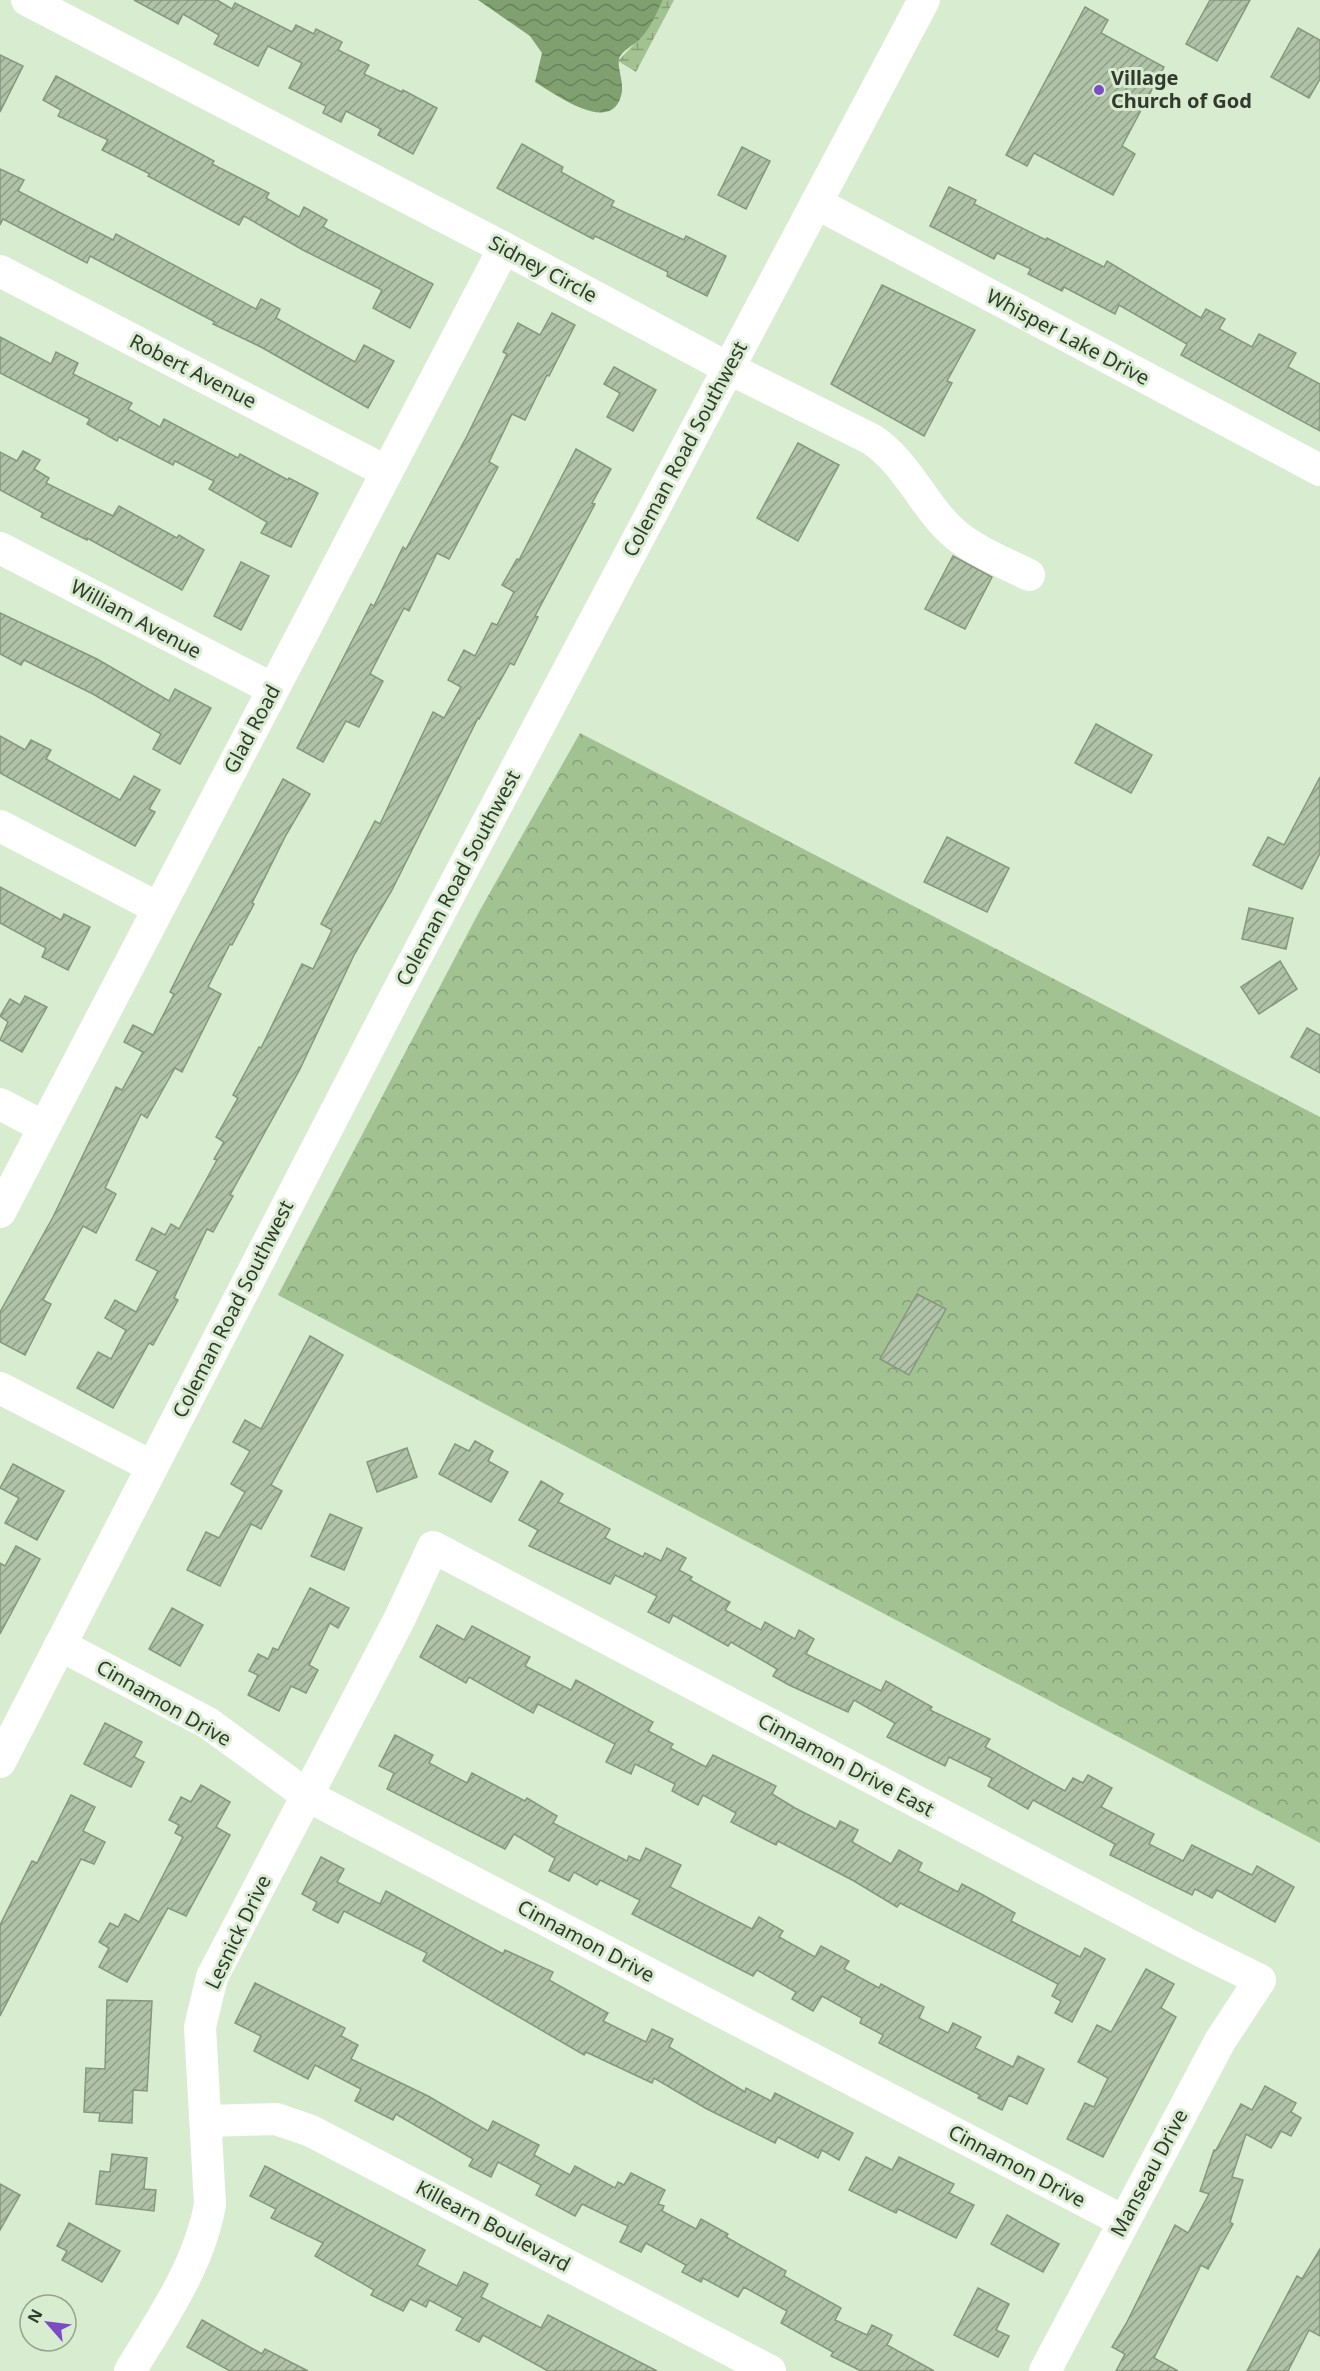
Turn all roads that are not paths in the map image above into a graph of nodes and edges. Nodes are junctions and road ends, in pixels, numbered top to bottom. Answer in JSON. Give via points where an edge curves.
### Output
{"nodes":[{"id":1,"x":27,"y":0,"type":"edge"},
{"id":2,"x":924,"y":0,"type":"edge"},
{"id":3,"x":816,"y":203,"type":"junction"},
{"id":4,"x":504,"y":248,"type":"junction"},
{"id":5,"x":0,"y":271,"type":"edge"},
{"id":6,"x":728,"y":368,"type":"junction"},
{"id":7,"x":1320,"y":470,"type":"edge"},
{"id":8,"x":387,"y":472,"type":"junction"},
{"id":9,"x":0,"y":548,"type":"edge"},
{"id":10,"x":1029,"y":575,"type":"dead end"},
{"id":11,"x":273,"y":689,"type":"junction"},
{"id":12,"x":0,"y":826,"type":"edge"},
{"id":13,"x":158,"y":908,"type":"junction"},
{"id":14,"x":0,"y":1104,"type":"edge"},
{"id":15,"x":44,"y":1127,"type":"junction"},
{"id":16,"x":0,"y":1212,"type":"edge"},
{"id":17,"x":0,"y":1388,"type":"edge"},
{"id":18,"x":151,"y":1466,"type":"junction"},
{"id":19,"x":433,"y":1547,"type":"joint"},
{"id":20,"x":60,"y":1645,"type":"junction"},
{"id":21,"x":0,"y":1762,"type":"edge"},
{"id":22,"x":308,"y":1796,"type":"junction"},
{"id":23,"x":1260,"y":1980,"type":"joint"},
{"id":24,"x":207,"y":2121,"type":"junction"},
{"id":25,"x":1123,"y":2221,"type":"junction"},
{"id":26,"x":130,"y":2371,"type":"edge"},
{"id":27,"x":770,"y":2371,"type":"edge"},
{"id":28,"x":1045,"y":2371,"type":"edge"}],
"edges":[{"from":1,"to":4,"type":"street","name":"Sidney Circle"},
{"from":2,"to":3,"type":"street","name":"Coleman Road Southwest"},
{"from":3,"to":6,"type":"street","name":"Coleman Road Southwest"},
{"from":3,"to":7,"type":"street","name":"Whisper Lake Drive"},
{"from":4,"to":6,"type":"street","name":"Sidney Circle"},
{"from":4,"to":8,"type":"street","name":"Glad Road"},
{"from":5,"to":8,"type":"street","name":"Robert Avenue"},
{"from":6,"to":10,"type":"street","name":"Sidney Circle","via":[[885,448],[955,534]]},
{"from":6,"to":18,"type":"street","name":"Coleman Road Southwest"},
{"from":8,"to":11,"type":"street","name":"Glad Road"},
{"from":9,"to":11,"type":"street","name":"William Avenue"},
{"from":11,"to":13,"type":"street","name":"Glad Road"},
{"from":12,"to":13,"type":"street"},
{"from":13,"to":15,"type":"street","name":"Glad Road"},
{"from":14,"to":15,"type":"street"},
{"from":15,"to":16,"type":"street","name":"Glad Road"},
{"from":17,"to":18,"type":"street"},
{"from":18,"to":20,"type":"street","name":"Coleman Road Southwest"},
{"from":19,"to":22,"type":"street","name":"Lesnick Drive"},
{"from":19,"to":23,"type":"street","name":"Cinnamon Drive East"},
{"from":20,"to":21,"type":"street","name":"Coleman Road Southwest"},
{"from":20,"to":22,"type":"street","name":"Cinnamon Drive","via":[[208,1723]]},
{"from":22,"to":24,"type":"street","name":"Lesnick Drive","via":[[220,1959],[207,1993],[200,2027]]},
{"from":22,"to":25,"type":"street","name":"Cinnamon Drive"},
{"from":23,"to":25,"type":"street","name":"Manseau Drive","via":[[1220,2041]]},
{"from":24,"to":26,"type":"street","name":"Lesnick Drive","via":[[207,2221],[165,2313]]},
{"from":24,"to":27,"type":"street","name":"Killearn Boulevard","via":[[276,2119],[311,2131]]},
{"from":25,"to":28,"type":"street","name":"Manseau Drive"}]}
